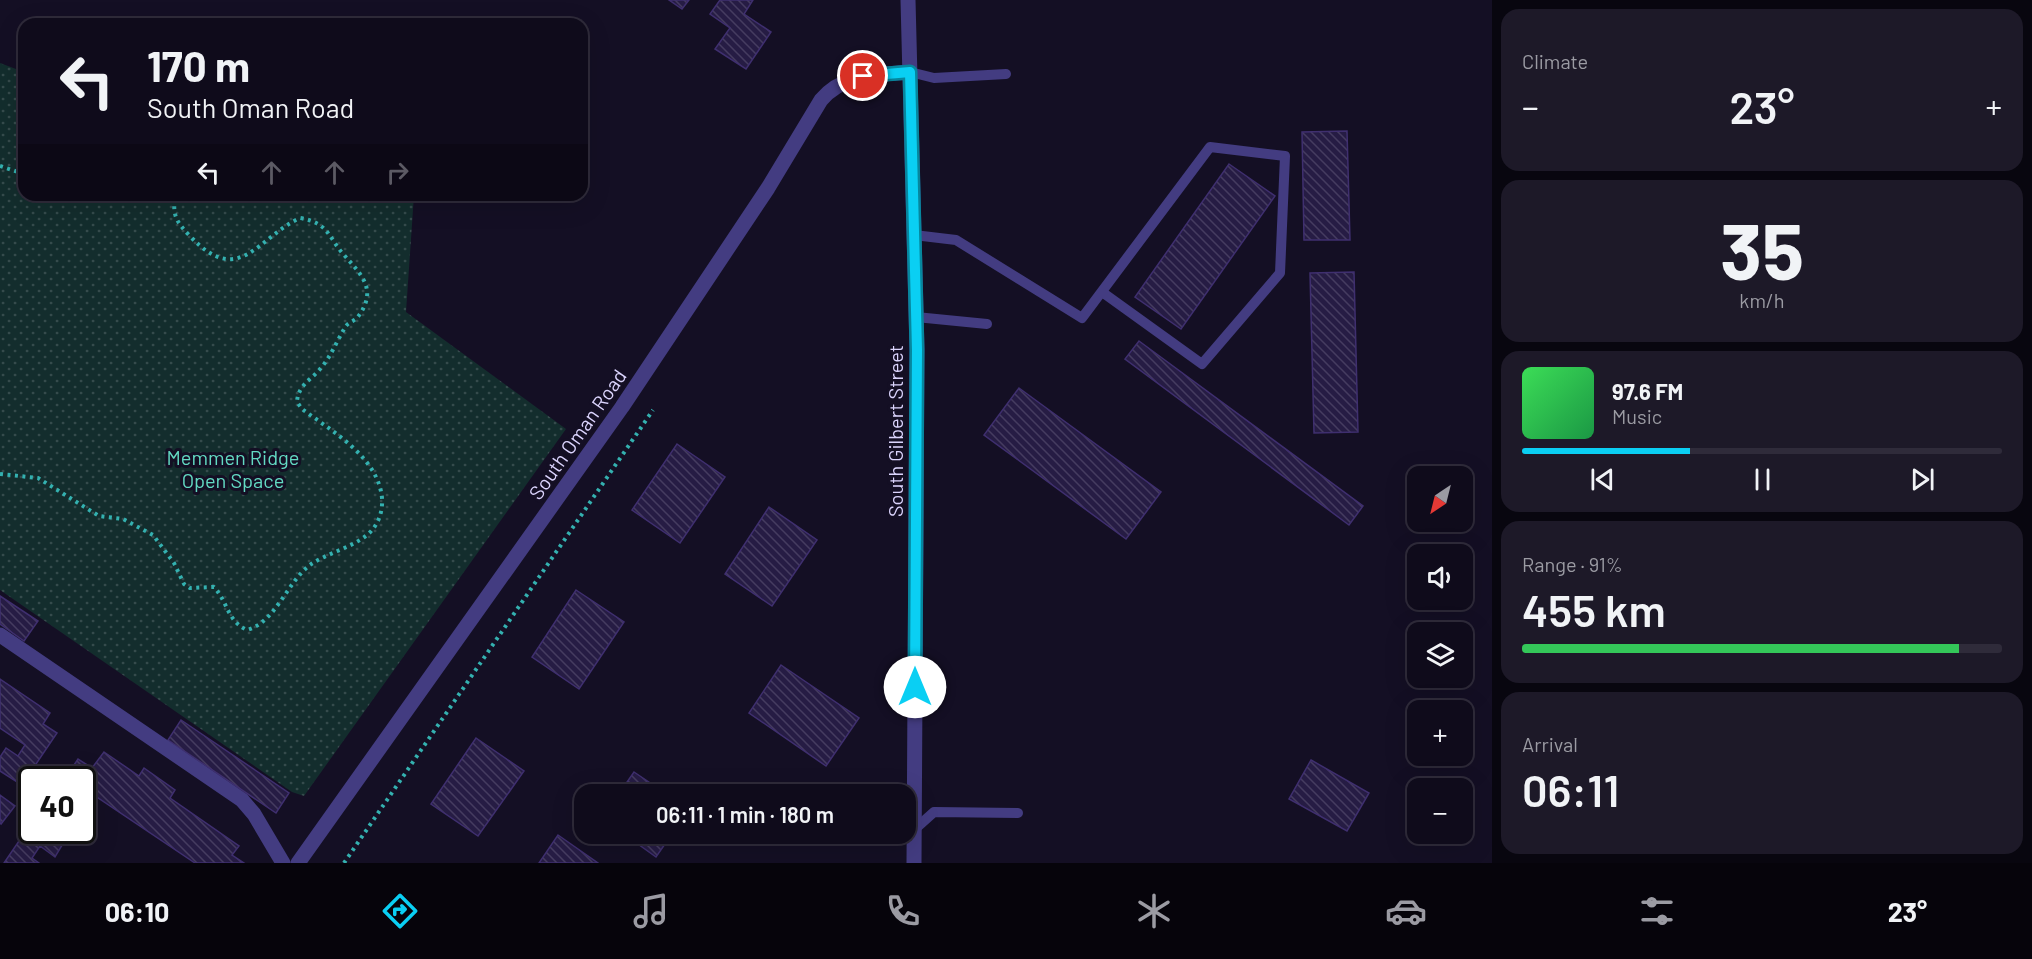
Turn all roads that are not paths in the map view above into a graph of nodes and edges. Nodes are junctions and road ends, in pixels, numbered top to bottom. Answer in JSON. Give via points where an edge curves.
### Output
{"nodes":[{"id":1,"x":908,"y":0,"type":"edge"},
{"id":2,"x":910,"y":72,"type":"junction"},
{"id":3,"x":1006,"y":74,"type":"dead end"},
{"id":4,"x":914,"y":235,"type":"junction"},
{"id":5,"x":1101,"y":292,"type":"junction"},
{"id":6,"x":916,"y":318,"type":"junction"},
{"id":7,"x":987,"y":324,"type":"dead end"},
{"id":8,"x":0,"y":635,"type":"edge"},
{"id":9,"x":915,"y":784,"type":"edge"},
{"id":10,"x":1018,"y":813,"type":"dead end"},
{"id":11,"x":916,"y":828,"type":"edge"},
{"id":12,"x":915,"y":844,"type":"edge"},
{"id":13,"x":283,"y":863,"type":"edge"},
{"id":14,"x":298,"y":863,"type":"edge"},
{"id":15,"x":914,"y":863,"type":"edge"}],
"edges":[{"from":1,"to":2,"type":"street","name":"South Gilbert Street"},
{"from":2,"to":3,"type":"lane","via":[[934,78]]},
{"from":2,"to":4,"type":"street","name":"South Gilbert Street"},
{"from":2,"to":14,"type":"street","name":"South Oman Road","via":[[846,80],[830,88],[622,406]]},
{"from":4,"to":5,"type":"lane","via":[[956,240],[1082,318]]},
{"from":4,"to":6,"type":"street","name":"South Gilbert Street"},
{"from":5,"to":5,"type":"lane","via":[[1210,147],[1285,156],[1280,273],[1202,364]]},
{"from":6,"to":7,"type":"lane"},
{"from":6,"to":9,"type":"street","name":"South Gilbert Street"},
{"from":8,"to":13,"type":"street","via":[[242,800]]},
{"from":10,"to":11,"type":"lane","via":[[934,812]]},
{"from":12,"to":15,"type":"street","name":"South Gilbert Street"}]}
